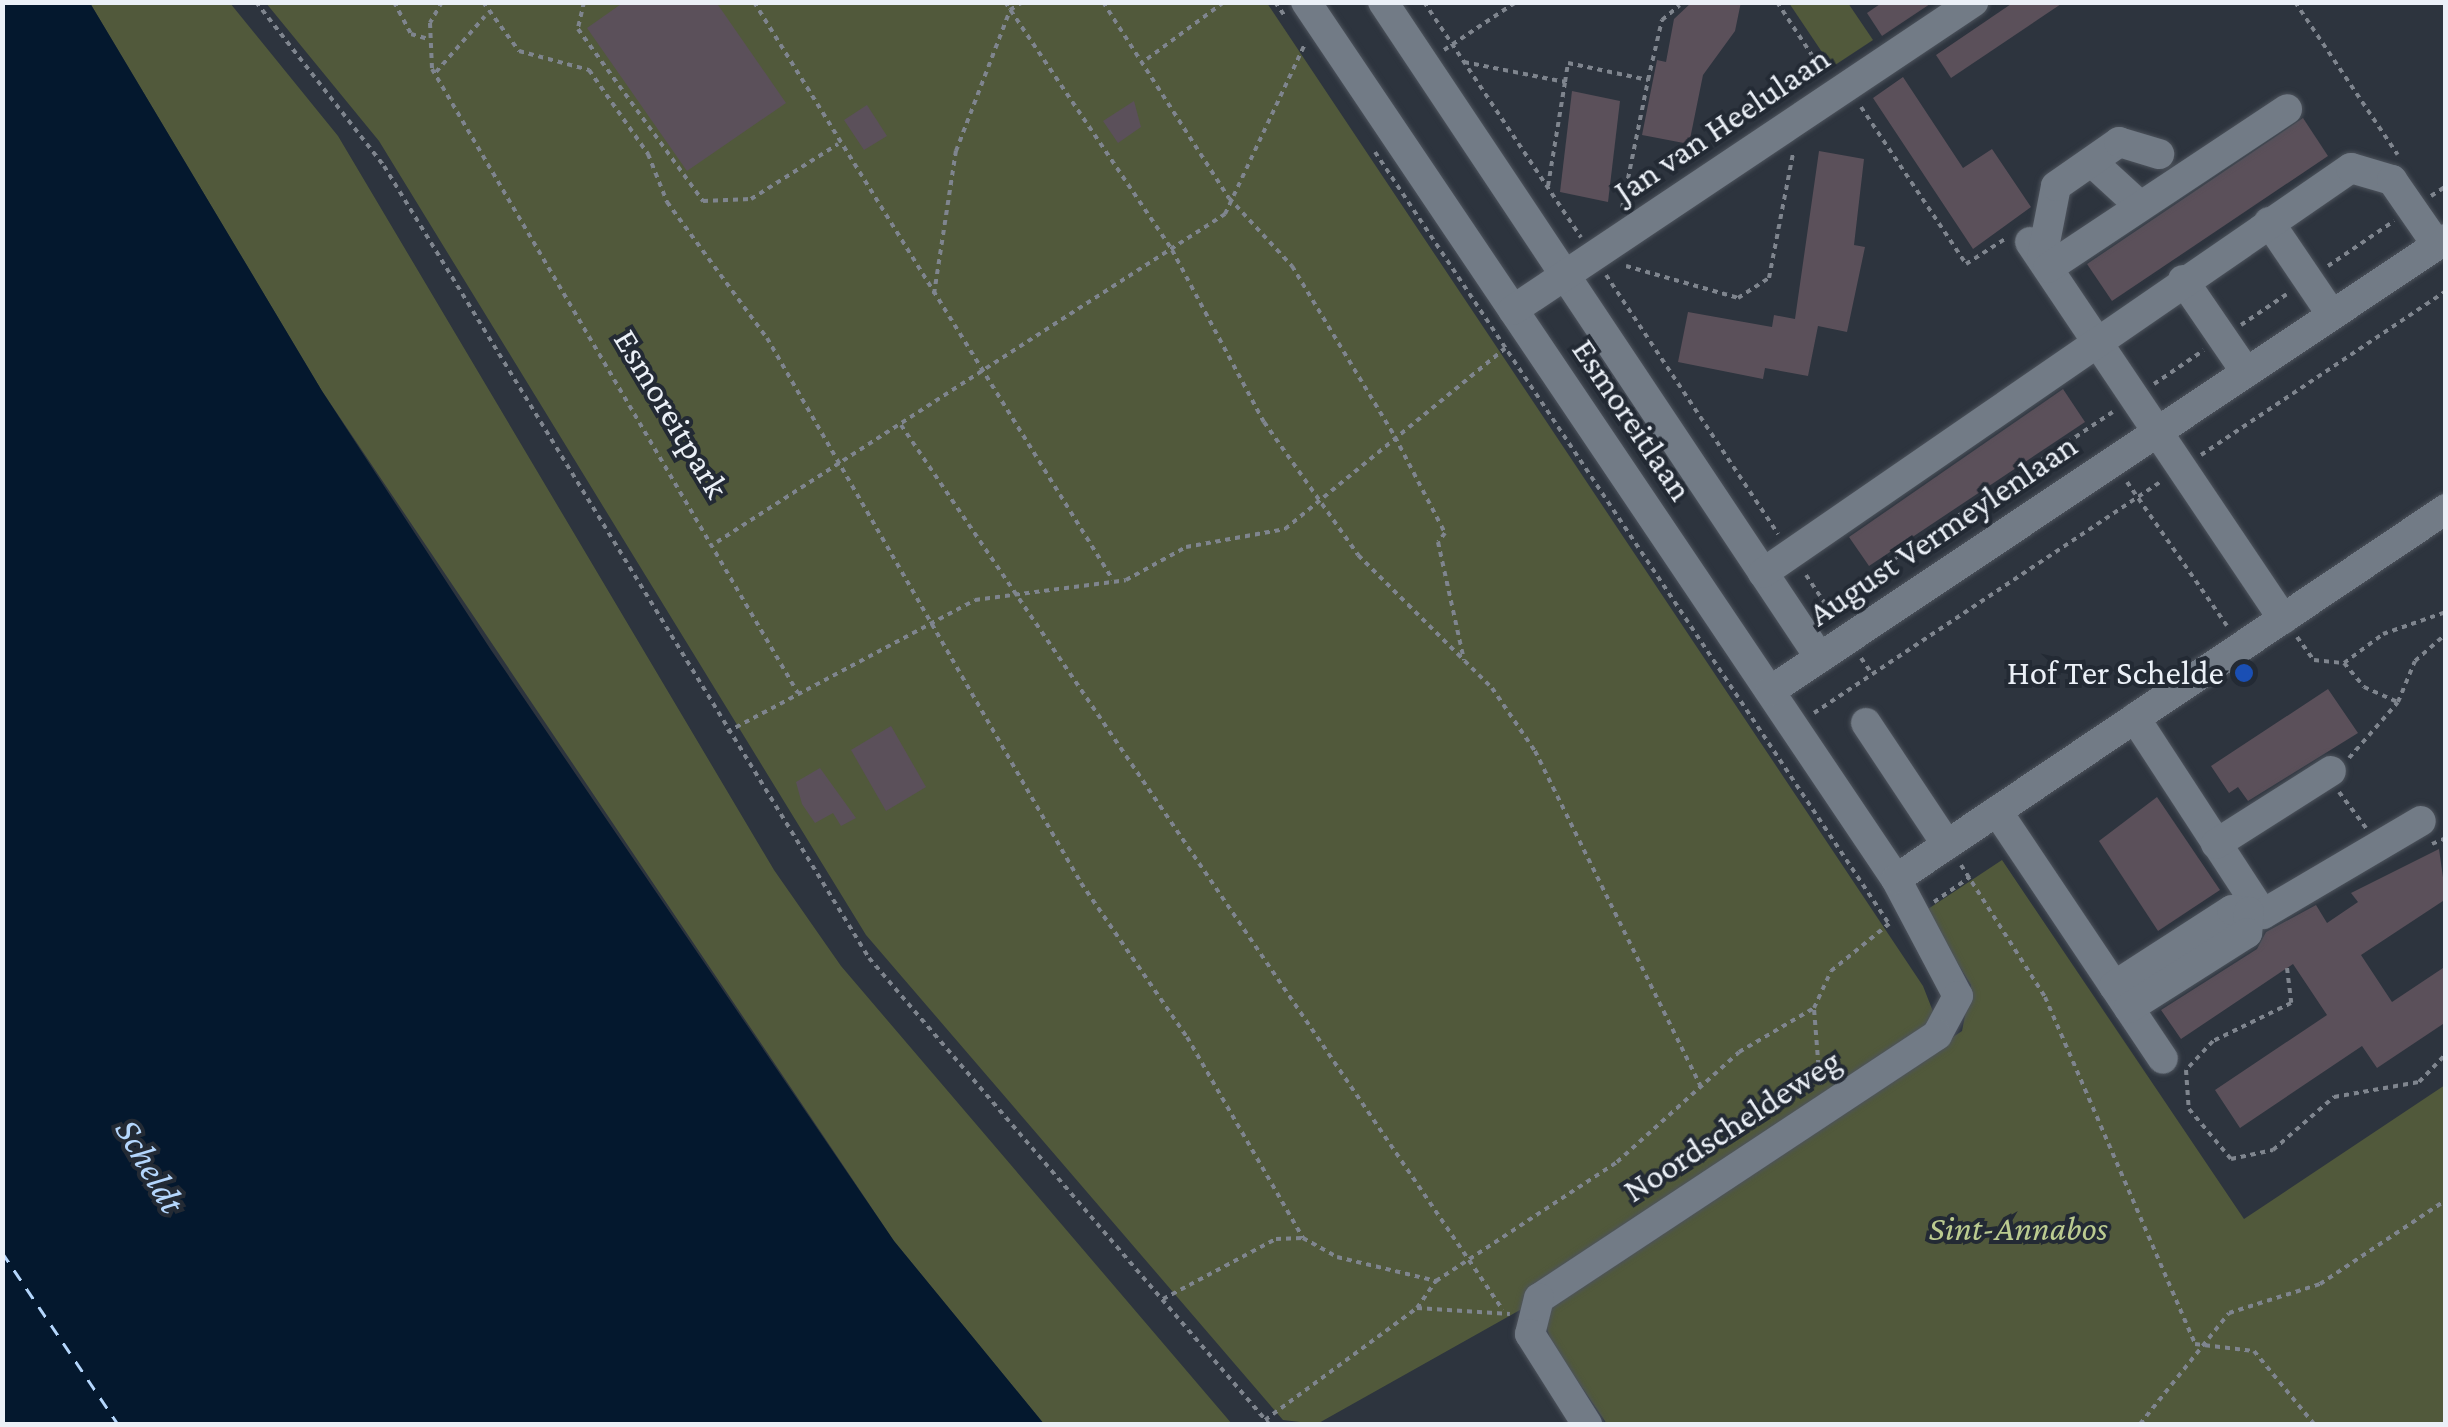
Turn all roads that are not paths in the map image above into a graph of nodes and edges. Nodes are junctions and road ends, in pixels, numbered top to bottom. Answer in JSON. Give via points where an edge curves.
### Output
{"nodes":[{"id":1,"x":1306,"y":2,"type":"edge"},
{"id":2,"x":1383,"y":2,"type":"edge"},
{"id":3,"x":1973,"y":2,"type":"edge"},
{"id":4,"x":2287,"y":110,"type":"dead end"},
{"id":5,"x":2159,"y":154,"type":"dead end"},
{"id":6,"x":2092,"y":162,"type":"junction"},
{"id":7,"x":2139,"y":205,"type":"junction"},
{"id":8,"x":2269,"y":222,"type":"junction"},
{"id":9,"x":2440,"y":232,"type":"edge"},
{"id":10,"x":2040,"y":256,"type":"junction"},
{"id":11,"x":1564,"y":275,"type":"junction"},
{"id":12,"x":2183,"y":280,"type":"junction"},
{"id":13,"x":1513,"y":310,"type":"junction"},
{"id":14,"x":2332,"y":314,"type":"junction"},
{"id":15,"x":2095,"y":339,"type":"junction"},
{"id":16,"x":2246,"y":372,"type":"junction"},
{"id":17,"x":2158,"y":432,"type":"junction"},
{"id":18,"x":2446,"y":509,"type":"edge"},
{"id":19,"x":1763,"y":572,"type":"junction"},
{"id":20,"x":2283,"y":619,"type":"junction"},
{"id":21,"x":1820,"y":658,"type":"junction"},
{"id":22,"x":1770,"y":691,"type":"junction"},
{"id":23,"x":2135,"y":718,"type":"junction"},
{"id":24,"x":1866,"y":722,"type":"dead end"},
{"id":25,"x":2331,"y":770,"type":"road end"},
{"id":26,"x":1997,"y":811,"type":"junction"},
{"id":27,"x":2421,"y":822,"type":"dead end"},
{"id":28,"x":1947,"y":844,"type":"junction"},
{"id":29,"x":2216,"y":844,"type":"junction"},
{"id":30,"x":1896,"y":879,"type":"junction"},
{"id":31,"x":2163,"y":1059,"type":"dead end"},
{"id":32,"x":1587,"y":1424,"type":"edge"}],
"edges":[{"from":1,"to":13,"type":"street","name":"Esmoreitlaan","via":[[1482,289]]},
{"from":2,"to":11,"type":"street","name":"Esmoreitlaan"},
{"from":3,"to":11,"type":"street","name":"Jan van Heelulaan","via":[[1595,245]]},
{"from":4,"to":7,"type":"street"},
{"from":5,"to":6,"type":"street","via":[[2118,142]]},
{"from":6,"to":7,"type":"street"},
{"from":6,"to":10,"type":"street","via":[[2056,186]]},
{"from":7,"to":10,"type":"street"},
{"from":8,"to":9,"type":"street","via":[[2351,168],[2369,168],[2392,180]]},
{"from":8,"to":12,"type":"street"},
{"from":8,"to":14,"type":"street"},
{"from":9,"to":14,"type":"street","name":"August Vermeylenlaan"},
{"from":10,"to":15,"type":"street"},
{"from":11,"to":13,"type":"street","name":"Jan van Heelulaan"},
{"from":11,"to":19,"type":"street","name":"Esmoreitlaan"},
{"from":12,"to":15,"type":"street"},
{"from":12,"to":16,"type":"street"},
{"from":13,"to":22,"type":"street","name":"Esmoreitlaan","via":[[1734,665]]},
{"from":14,"to":16,"type":"street","name":"August Vermeylenlaan"},
{"from":15,"to":17,"type":"street"},
{"from":15,"to":19,"type":"street"},
{"from":16,"to":17,"type":"street","name":"August Vermeylenlaan"},
{"from":17,"to":20,"type":"street"},
{"from":17,"to":21,"type":"street","name":"August Vermeylenlaan"},
{"from":18,"to":20,"type":"street"},
{"from":19,"to":21,"type":"street","name":"Esmoreitlaan"},
{"from":20,"to":23,"type":"street"},
{"from":21,"to":22,"type":"street","name":"August Vermeylenlaan"},
{"from":22,"to":30,"type":"street","name":"Esmoreitlaan"},
{"from":23,"to":26,"type":"street"},
{"from":23,"to":29,"type":"street"},
{"from":24,"to":28,"type":"street"},
{"from":25,"to":29,"type":"street"},
{"from":26,"to":28,"type":"street"},
{"from":26,"to":31,"type":"street"},
{"from":27,"to":29,"type":"street","via":[[2263,914]]},
{"from":28,"to":30,"type":"street"},
{"from":30,"to":32,"type":"street","name":"Noordscheldeweg","via":[[1899,917],[1954,981],[1957,1009],[1937,1035],[1534,1304],[1530,1334]]}]}
